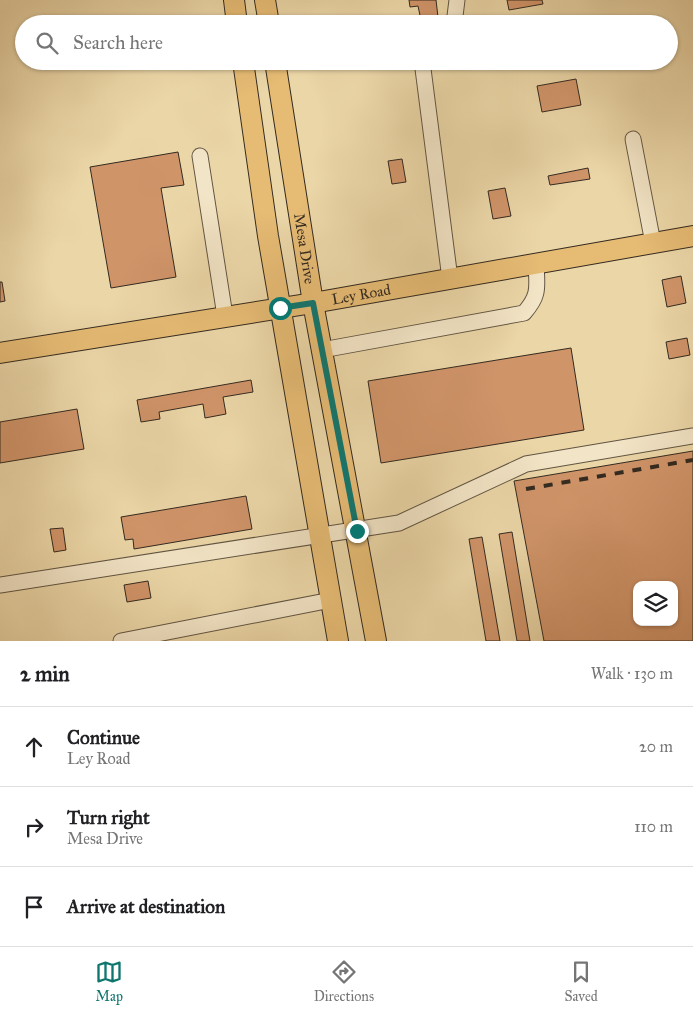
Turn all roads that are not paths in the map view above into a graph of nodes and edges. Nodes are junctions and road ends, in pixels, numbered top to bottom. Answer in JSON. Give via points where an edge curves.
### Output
{"nodes":[{"id":1,"x":234,"y":0,"type":"edge"},
{"id":2,"x":264,"y":0,"type":"edge"},
{"id":3,"x":457,"y":0,"type":"edge"},
{"id":4,"x":236,"y":15,"type":"edge"},
{"id":5,"x":267,"y":15,"type":"edge"},
{"id":6,"x":455,"y":15,"type":"edge"},
{"id":7,"x":244,"y":70,"type":"edge"},
{"id":8,"x":277,"y":70,"type":"edge"},
{"id":9,"x":422,"y":70,"type":"edge"},
{"id":10,"x":284,"y":111,"type":"junction"},
{"id":11,"x":252,"y":115,"type":"junction"},
{"id":12,"x":633,"y":139,"type":"dead end"},
{"id":13,"x":200,"y":156,"type":"dead end"},
{"id":14,"x":693,"y":236,"type":"edge"},
{"id":15,"x":653,"y":244,"type":"junction"},
{"id":16,"x":536,"y":264,"type":"junction"},
{"id":17,"x":450,"y":279,"type":"junction"},
{"id":18,"x":313,"y":303,"type":"junction"},
{"id":19,"x":280,"y":308,"type":"junction"},
{"id":20,"x":225,"y":316,"type":"junction"},
{"id":21,"x":322,"y":350,"type":"junction"},
{"id":22,"x":0,"y":353,"type":"edge"},
{"id":23,"x":693,"y":436,"type":"edge"},
{"id":24,"x":357,"y":531,"type":"junction"},
{"id":25,"x":321,"y":536,"type":"junction"},
{"id":26,"x":0,"y":585,"type":"edge"},
{"id":27,"x":331,"y":600,"type":"junction"},
{"id":28,"x":121,"y":641,"type":"edge"},
{"id":29,"x":338,"y":641,"type":"edge"},
{"id":30,"x":376,"y":641,"type":"edge"}],
"edges":[{"from":1,"to":4,"type":"main road"},
{"from":2,"to":5,"type":"main road"},
{"from":3,"to":6,"type":"lane"},
{"from":7,"to":11,"type":"main road"},
{"from":8,"to":10,"type":"main road","name":"Mesa Drive"},
{"from":9,"to":17,"type":"lane"},
{"from":10,"to":11,"type":"main road"},
{"from":10,"to":18,"type":"main road","name":"Mesa Drive"},
{"from":11,"to":19,"type":"main road"},
{"from":12,"to":15,"type":"lane"},
{"from":13,"to":20,"type":"lane"},
{"from":14,"to":15,"type":"main road","name":"Ley Road"},
{"from":15,"to":16,"type":"main road","name":"Ley Road"},
{"from":16,"to":17,"type":"main road","name":"Ley Road"},
{"from":16,"to":21,"type":"lane","via":[[535,301],[524,313]]},
{"from":17,"to":18,"type":"main road","name":"Ley Road"},
{"from":18,"to":19,"type":"main road","name":"Ley Road"},
{"from":18,"to":21,"type":"main road","name":"Mesa Drive"},
{"from":19,"to":20,"type":"main road","name":"Ley Road"},
{"from":19,"to":25,"type":"main road"},
{"from":20,"to":22,"type":"main road","name":"Ley Road"},
{"from":21,"to":24,"type":"main road","name":"Mesa Drive"},
{"from":23,"to":24,"type":"lane","via":[[526,464],[399,523]]},
{"from":24,"to":25,"type":"lane"},
{"from":24,"to":30,"type":"main road","name":"Mesa Drive"},
{"from":25,"to":26,"type":"lane"},
{"from":25,"to":27,"type":"main road"},
{"from":27,"to":28,"type":"lane"},
{"from":27,"to":29,"type":"main road"}]}
